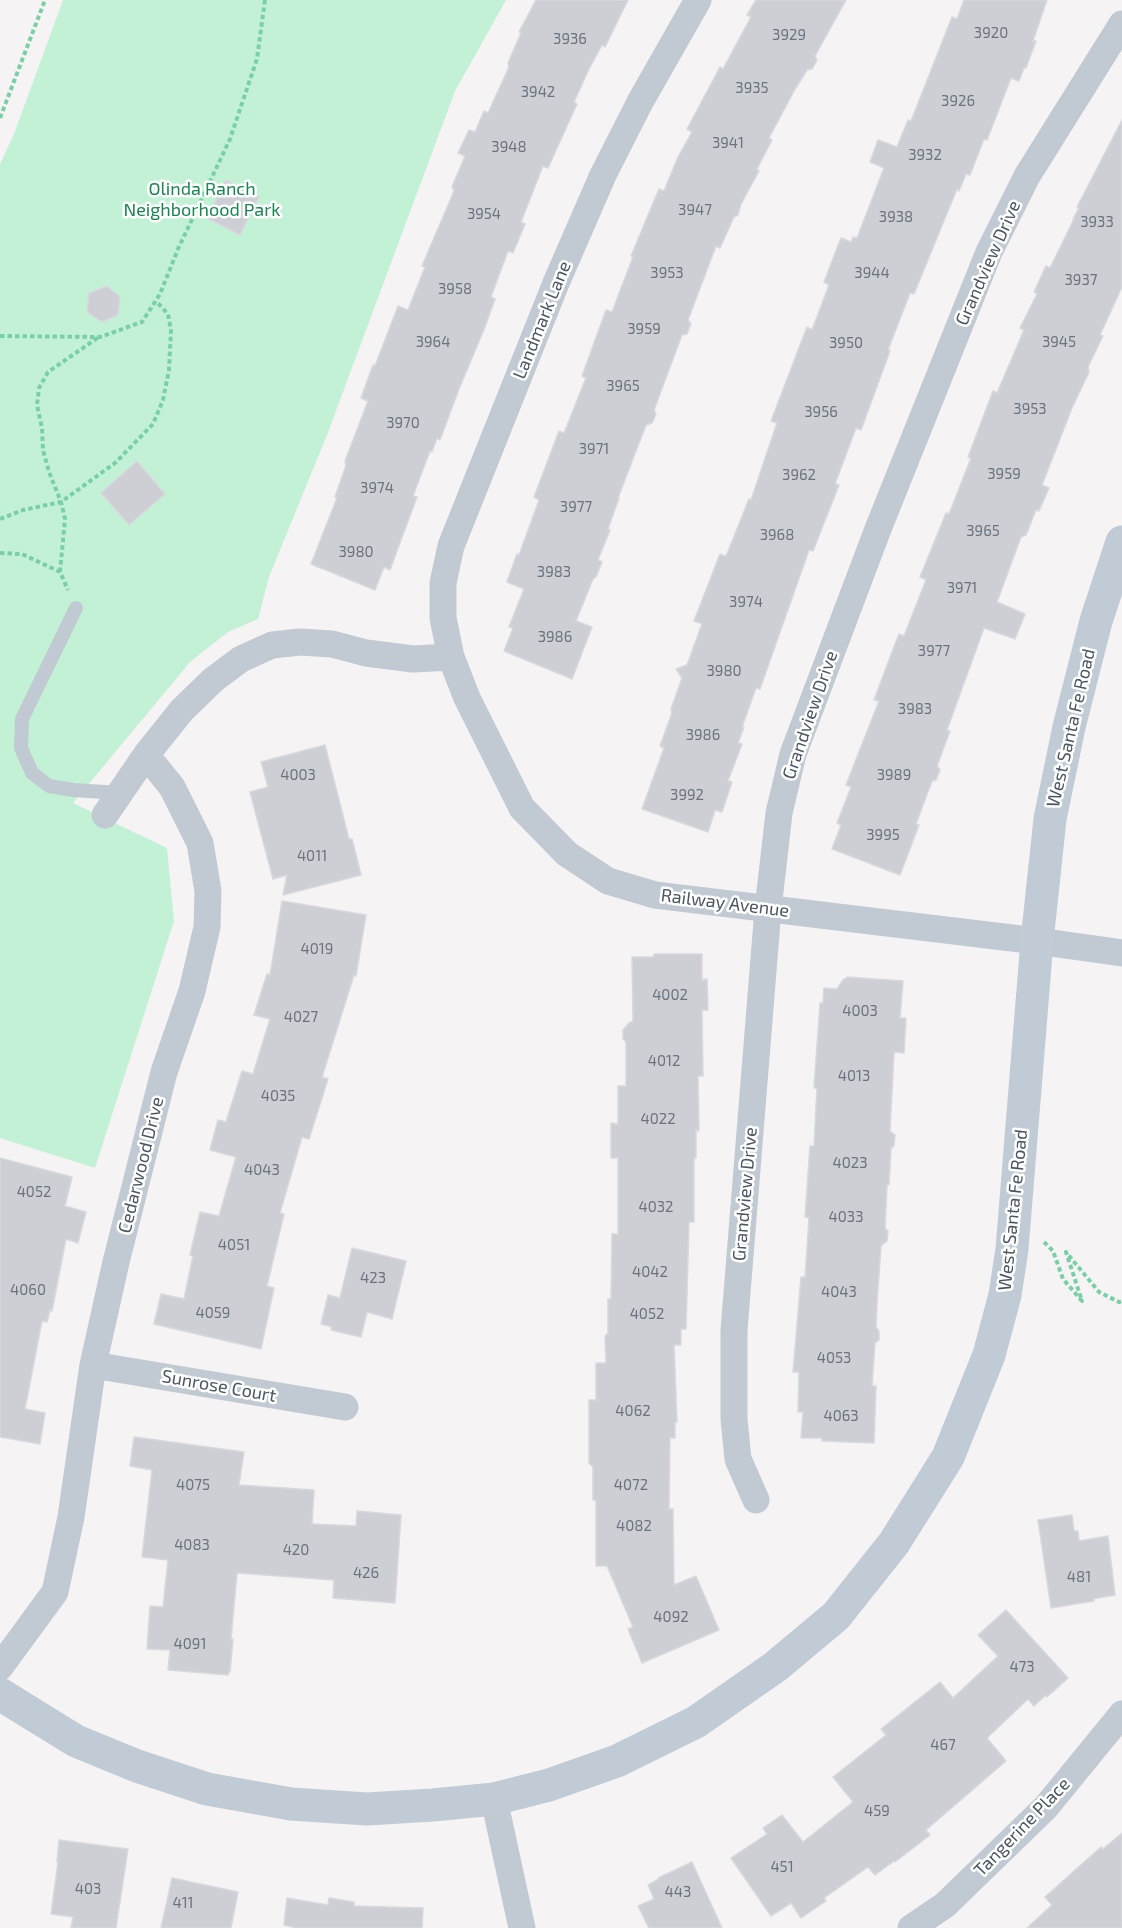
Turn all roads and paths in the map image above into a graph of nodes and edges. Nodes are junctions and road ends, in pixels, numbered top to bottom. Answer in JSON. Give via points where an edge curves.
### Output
{"nodes":[{"id":1,"x":45,"y":0,"type":"edge"},
{"id":2,"x":265,"y":0,"type":"edge"},
{"id":3,"x":698,"y":0,"type":"edge"},
{"id":4,"x":1122,"y":24,"type":"edge"},
{"id":5,"x":0,"y":118,"type":"edge"},
{"id":6,"x":156,"y":301,"type":"junction"},
{"id":7,"x":0,"y":336,"type":"edge"},
{"id":8,"x":100,"y":337,"type":"junction"},
{"id":9,"x":61,"y":502,"type":"junction"},
{"id":10,"x":0,"y":519,"type":"edge"},
{"id":11,"x":1122,"y":542,"type":"edge"},
{"id":12,"x":0,"y":553,"type":"edge"},
{"id":13,"x":60,"y":572,"type":"junction"},
{"id":14,"x":76,"y":608,"type":"joint"},
{"id":15,"x":451,"y":657,"type":"junction"},
{"id":16,"x":146,"y":755,"type":"junction"},
{"id":17,"x":120,"y":793,"type":"junction"},
{"id":18,"x":105,"y":815,"type":"dead end"},
{"id":19,"x":768,"y":909,"type":"junction"},
{"id":20,"x":1037,"y":941,"type":"junction"},
{"id":21,"x":1122,"y":953,"type":"edge"},
{"id":22,"x":1040,"y":1237,"type":"dead end"},
{"id":23,"x":1122,"y":1301,"type":"edge"},
{"id":24,"x":93,"y":1365,"type":"junction"},
{"id":25,"x":345,"y":1407,"type":"dead end"},
{"id":26,"x":756,"y":1500,"type":"dead end"},
{"id":27,"x":0,"y":1667,"type":"edge"},
{"id":28,"x":0,"y":1694,"type":"edge"},
{"id":29,"x":1122,"y":1714,"type":"edge"},
{"id":30,"x":494,"y":1799,"type":"junction"},
{"id":31,"x":522,"y":1928,"type":"edge"},
{"id":32,"x":911,"y":1928,"type":"edge"}],
"edges":[{"from":1,"to":5,"type":"path"},
{"from":2,"to":6,"type":"path","via":[[257,59],[230,139]]},
{"from":3,"to":15,"type":"street","name":"Landmark Lane","via":[[603,175],[451,546],[443,583],[442,618]]},
{"from":4,"to":19,"type":"street","name":"Grandview Drive","via":[[1027,176],[989,252],[878,529],[793,754],[779,813]]},
{"from":6,"to":8,"type":"path","via":[[142,322]]},
{"from":6,"to":9,"type":"path","via":[[168,314],[171,330],[169,370],[153,424],[115,463]]},
{"from":7,"to":8,"type":"path"},
{"from":8,"to":9,"type":"path","via":[[48,372],[39,388],[37,405],[43,450]]},
{"from":9,"to":10,"type":"path"},
{"from":9,"to":13,"type":"path","via":[[65,519]]},
{"from":11,"to":20,"type":"street","name":"West Santa Fe Road","via":[[1096,621],[1050,819]]},
{"from":12,"to":13,"type":"path","via":[[22,554]]},
{"from":13,"to":14,"type":"path"},
{"from":14,"to":17,"type":"lane","via":[[22,719],[21,748],[32,773],[49,786]]},
{"from":15,"to":16,"type":"street","via":[[412,659],[332,644],[272,645],[241,658],[213,680]]},
{"from":15,"to":19,"type":"street","name":"Railway Avenue","via":[[522,808],[567,855],[608,881],[655,895]]},
{"from":16,"to":17,"type":"street"},
{"from":16,"to":24,"type":"street","name":"Cedarwood Drive","via":[[172,787],[200,843],[208,891],[207,927],[192,990],[164,1072]]},
{"from":17,"to":18,"type":"street"},
{"from":19,"to":20,"type":"street","name":"Railway Avenue"},
{"from":19,"to":26,"type":"street","name":"Grandview Drive","via":[[734,1330],[738,1459]]},
{"from":20,"to":21,"type":"street","name":"Railway Avenue"},
{"from":20,"to":30,"type":"street","name":"West Santa Fe Road","via":[[1005,1295],[989,1355],[948,1457],[894,1543],[836,1616],[775,1667],[696,1722],[617,1761]]},
{"from":22,"to":23,"type":"path","via":[[1053,1251],[1063,1280],[1082,1301],[1065,1252],[1099,1292]]},
{"from":24,"to":25,"type":"street","name":"Sunrose Court"},
{"from":24,"to":27,"type":"street","name":"Cedarwood Drive","via":[[71,1517],[55,1592]]},
{"from":28,"to":30,"type":"street","name":"West Santa Fe Road","via":[[76,1741],[207,1789],[291,1804],[367,1809]]},
{"from":29,"to":32,"type":"street","name":"Tangerine Place","via":[[1046,1807],[945,1905]]},
{"from":30,"to":31,"type":"street"}]}
